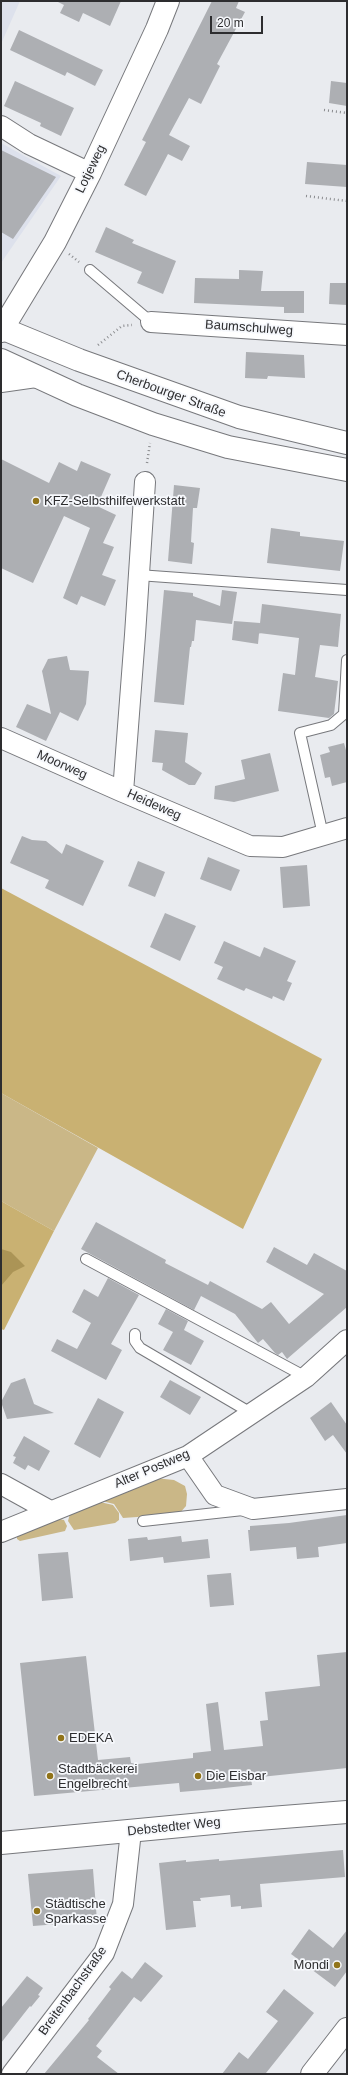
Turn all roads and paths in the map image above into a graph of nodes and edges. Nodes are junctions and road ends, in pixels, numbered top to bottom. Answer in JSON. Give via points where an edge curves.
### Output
{"nodes":[{"id":1,"x":168,"y":1,"type":"edge"},
{"id":2,"x":324,"y":110,"type":"dead end"},
{"id":3,"x":347,"y":113,"type":"edge"},
{"id":4,"x":1,"y":126,"type":"edge"},
{"id":5,"x":90,"y":173,"type":"junction"},
{"id":6,"x":306,"y":196,"type":"dead end"},
{"id":7,"x":347,"y":201,"type":"edge"},
{"id":8,"x":55,"y":242,"type":"junction"},
{"id":9,"x":90,"y":270,"type":"joint"},
{"id":10,"x":151,"y":322,"type":"junction"},
{"id":11,"x":1,"y":330,"type":"edge"},
{"id":12,"x":347,"y":335,"type":"edge"},
{"id":13,"x":1,"y":360,"type":"edge"},
{"id":14,"x":79,"y":360,"type":"junction"},
{"id":15,"x":36,"y":378,"type":"junction"},
{"id":16,"x":1,"y":382,"type":"edge"},
{"id":17,"x":153,"y":424,"type":"junction"},
{"id":18,"x":347,"y":442,"type":"edge"},
{"id":19,"x":347,"y":470,"type":"edge"},
{"id":20,"x":145,"y":482,"type":"joint"},
{"id":21,"x":138,"y":575,"type":"junction"},
{"id":22,"x":347,"y":590,"type":"edge"},
{"id":23,"x":347,"y":660,"type":"edge"},
{"id":24,"x":1,"y":738,"type":"edge"},
{"id":25,"x":123,"y":792,"type":"junction"},
{"id":26,"x":347,"y":828,"type":"edge"},
{"id":27,"x":323,"y":835,"type":"junction"},
{"id":28,"x":86,"y":1259,"type":"dead end"},
{"id":29,"x":135,"y":1334,"type":"dead end"},
{"id":30,"x":347,"y":1340,"type":"edge"},
{"id":31,"x":306,"y":1377,"type":"junction"},
{"id":32,"x":251,"y":1413,"type":"junction"},
{"id":33,"x":188,"y":1456,"type":"junction"},
{"id":34,"x":1,"y":1484,"type":"edge"},
{"id":35,"x":347,"y":1499,"type":"edge"},
{"id":36,"x":253,"y":1509,"type":"junction"},
{"id":37,"x":50,"y":1511,"type":"junction"},
{"id":38,"x":143,"y":1521,"type":"dead end"},
{"id":39,"x":1,"y":1532,"type":"edge"},
{"id":40,"x":347,"y":1812,"type":"edge"},
{"id":41,"x":131,"y":1831,"type":"junction"},
{"id":42,"x":1,"y":1844,"type":"edge"},
{"id":43,"x":347,"y":2029,"type":"edge"},
{"id":44,"x":12,"y":2074,"type":"edge"},
{"id":45,"x":312,"y":2074,"type":"edge"}],
"edges":[{"from":1,"to":5,"type":"main road","name":"Lotjeweg","via":[[158,29]]},
{"from":2,"to":3,"type":"path"},
{"from":4,"to":5,"type":"street","via":[[30,144]]},
{"from":5,"to":8,"type":"main road","name":"Lotjeweg"},
{"from":6,"to":7,"type":"path"},
{"from":8,"to":9,"type":"path"},
{"from":8,"to":11,"type":"main road","name":"Lotjeweg"},
{"from":9,"to":10,"type":"lane"},
{"from":10,"to":12,"type":"street","name":"Baumschulweg"},
{"from":10,"to":14,"type":"path","via":[[122,326]]},
{"from":11,"to":14,"type":"main road","name":"Cherbourger Straße"},
{"from":13,"to":15,"type":"main road"},
{"from":14,"to":18,"type":"main road","name":"Cherbourger Straße","via":[[239,417]]},
{"from":15,"to":16,"type":"street"},
{"from":15,"to":17,"type":"main road"},
{"from":17,"to":19,"type":"main road","via":[[228,447]]},
{"from":17,"to":20,"type":"path"},
{"from":20,"to":21,"type":"street","name":"Heideweg"},
{"from":21,"to":22,"type":"lane"},
{"from":21,"to":25,"type":"street","name":"Heideweg"},
{"from":23,"to":27,"type":"lane","via":[[344,714],[331,725],[300,733]]},
{"from":24,"to":25,"type":"street","name":"Moorweg"},
{"from":25,"to":27,"type":"street","name":"Heideweg","via":[[250,846],[283,847]]},
{"from":26,"to":27,"type":"street","name":"Heideweg"},
{"from":28,"to":31,"type":"lane"},
{"from":29,"to":32,"type":"lane","via":[[135,1341],[140,1348]]},
{"from":30,"to":31,"type":"street","name":"Alter Postweg"},
{"from":31,"to":32,"type":"street","name":"Alter Postweg"},
{"from":32,"to":33,"type":"street","name":"Alter Postweg"},
{"from":33,"to":36,"type":"street","via":[[215,1495]]},
{"from":33,"to":37,"type":"street","name":"Alter Postweg"},
{"from":34,"to":37,"type":"street"},
{"from":35,"to":36,"type":"street"},
{"from":36,"to":38,"type":"lane"},
{"from":37,"to":39,"type":"street","name":"Alter Postweg"},
{"from":40,"to":41,"type":"main road","name":"Debstedter Weg"},
{"from":41,"to":42,"type":"main road","name":"Debstedter Weg"},
{"from":41,"to":44,"type":"street","name":"Breitenbachstraße","via":[[123,1904],[104,1953]]},
{"from":43,"to":45,"type":"main road"}]}
